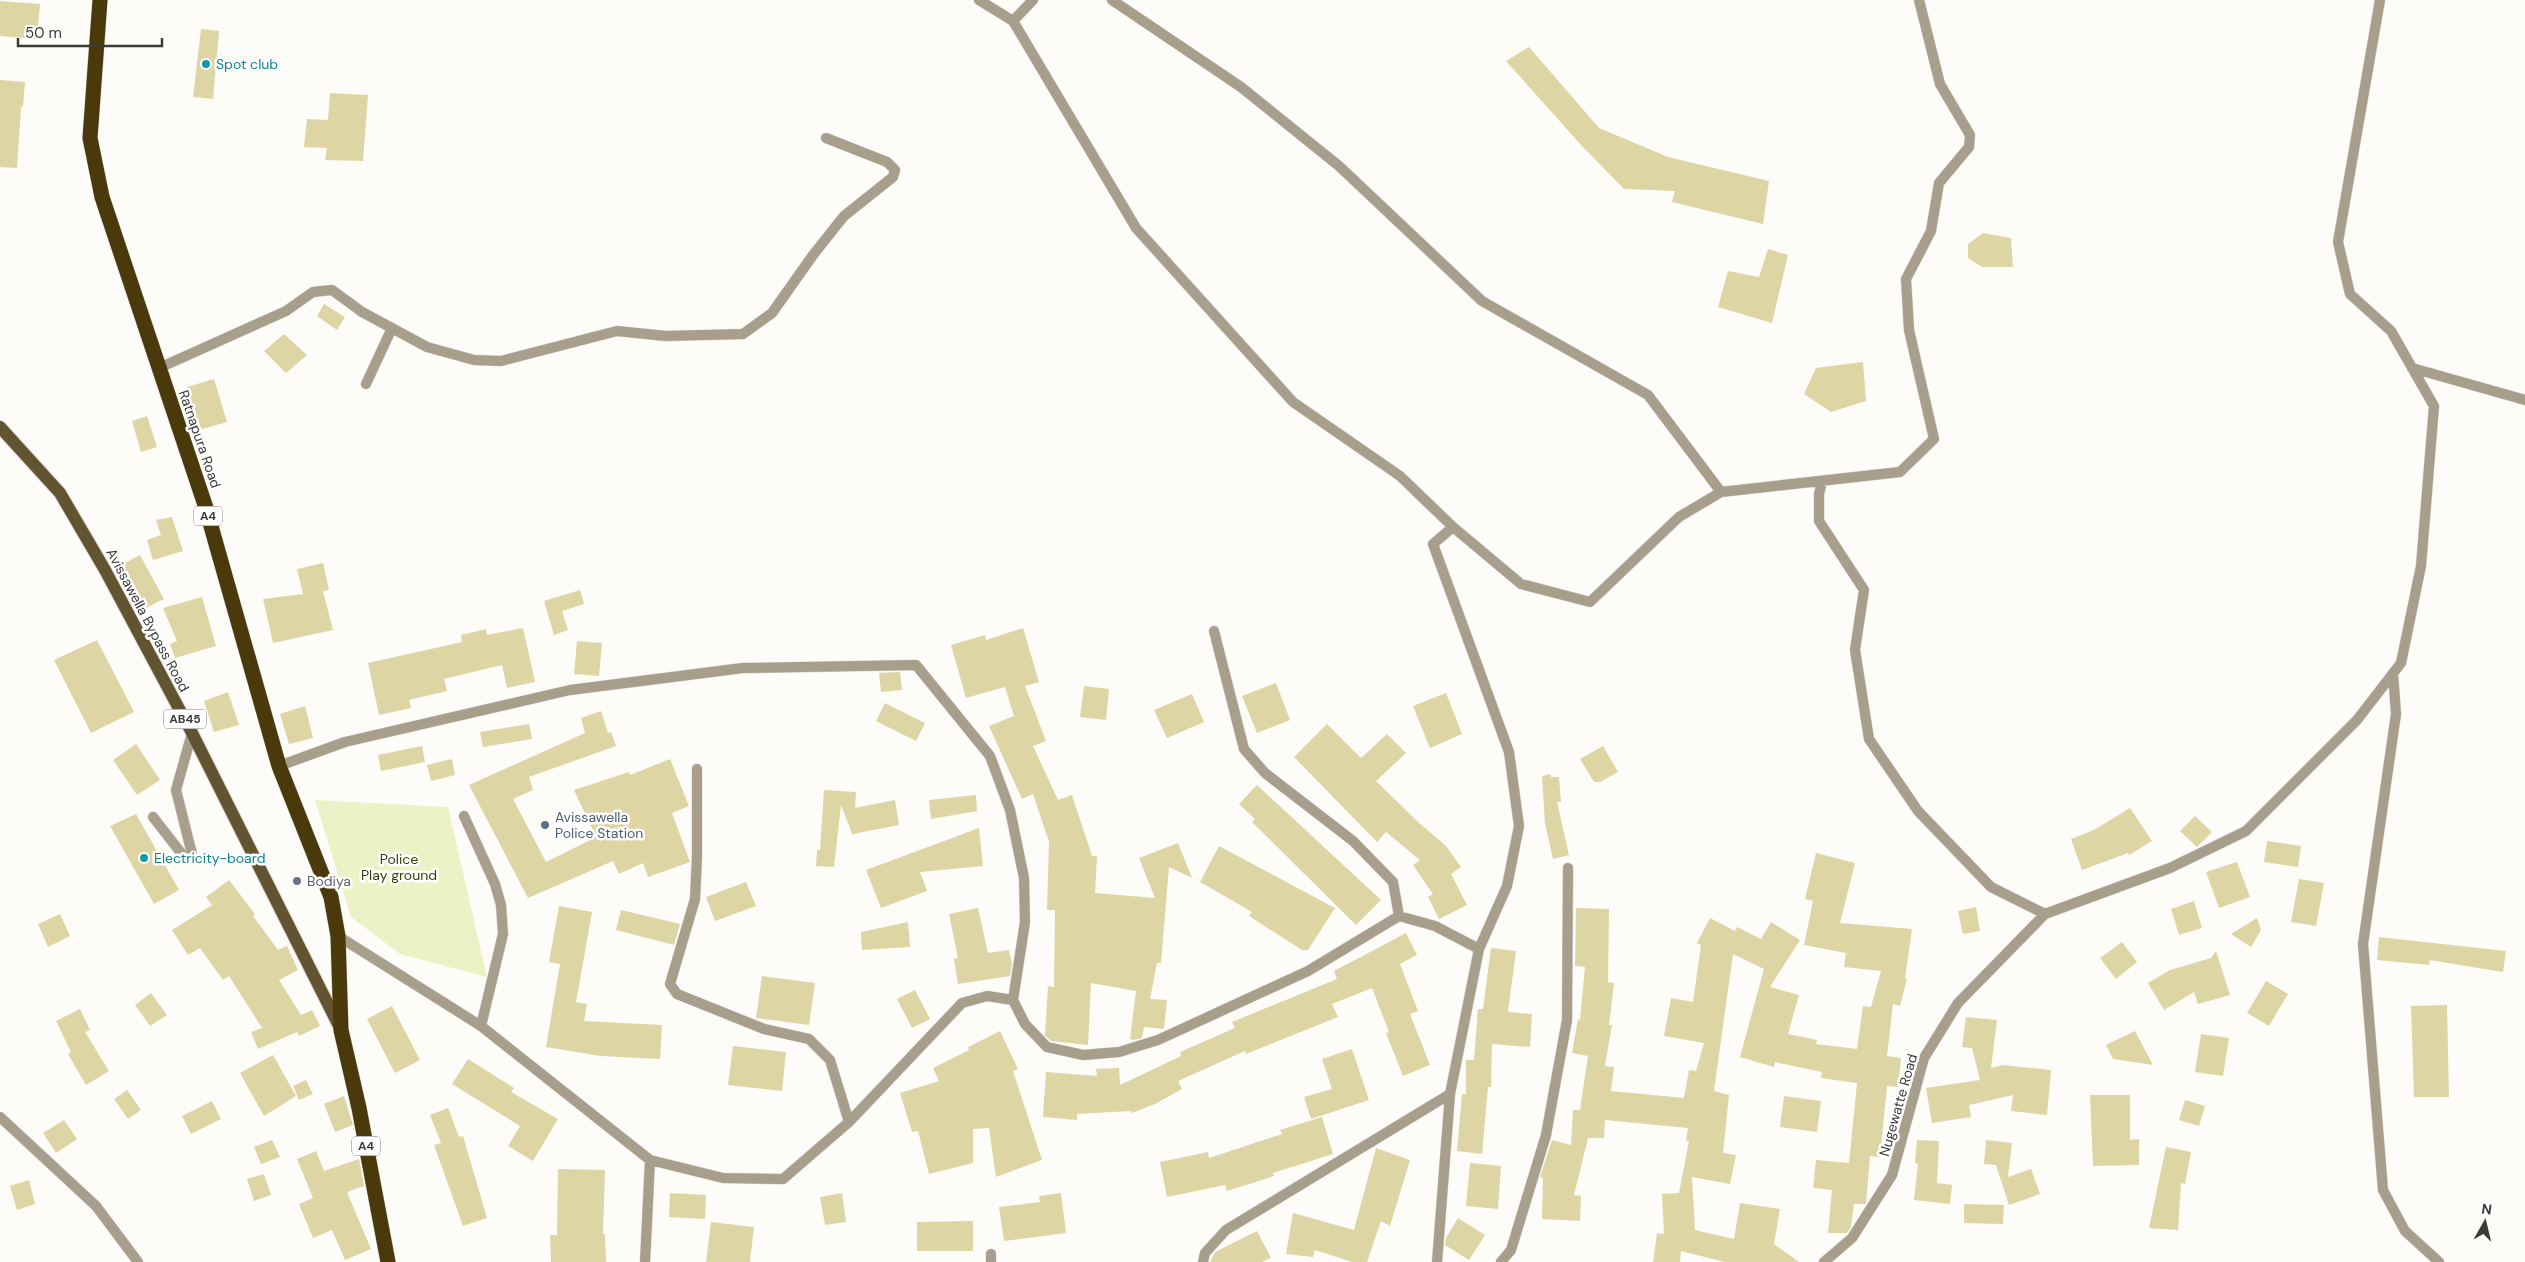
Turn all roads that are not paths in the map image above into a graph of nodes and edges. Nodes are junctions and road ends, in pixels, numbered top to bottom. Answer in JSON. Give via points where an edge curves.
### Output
{"nodes":[{"id":1,"x":100,"y":0,"type":"edge"},
{"id":2,"x":979,"y":0,"type":"edge"},
{"id":3,"x":1033,"y":0,"type":"edge"},
{"id":4,"x":1112,"y":0,"type":"edge"},
{"id":5,"x":1919,"y":0,"type":"edge"},
{"id":6,"x":2380,"y":0,"type":"edge"},
{"id":7,"x":1013,"y":21,"type":"junction"},
{"id":8,"x":826,"y":138,"type":"dead end"},
{"id":9,"x":392,"y":328,"type":"junction"},
{"id":10,"x":159,"y":368,"type":"junction"},
{"id":11,"x":2412,"y":368,"type":"junction"},
{"id":12,"x":366,"y":384,"type":"dead end"},
{"id":13,"x":2525,"y":400,"type":"edge"},
{"id":14,"x":0,"y":427,"type":"edge"},
{"id":15,"x":1822,"y":482,"type":"junction"},
{"id":16,"x":1720,"y":492,"type":"junction"},
{"id":17,"x":1453,"y":528,"type":"junction"},
{"id":18,"x":1214,"y":631,"type":"dead end"},
{"id":19,"x":2393,"y":673,"type":"junction"},
{"id":20,"x":192,"y":733,"type":"junction"},
{"id":21,"x":279,"y":766,"type":"junction"},
{"id":22,"x":697,"y":769,"type":"dead end"},
{"id":23,"x":464,"y":816,"type":"dead end"},
{"id":24,"x":153,"y":817,"type":"dead end"},
{"id":25,"x":1568,"y":868,"type":"dead end"},
{"id":26,"x":2045,"y":914,"type":"junction"},
{"id":27,"x":1399,"y":916,"type":"junction"},
{"id":28,"x":338,"y":936,"type":"junction"},
{"id":29,"x":1479,"y":949,"type":"junction"},
{"id":30,"x":1013,"y":1000,"type":"junction"},
{"id":31,"x":481,"y":1026,"type":"junction"},
{"id":32,"x":341,"y":1030,"type":"junction"},
{"id":33,"x":1450,"y":1094,"type":"junction"},
{"id":34,"x":0,"y":1116,"type":"edge"},
{"id":35,"x":849,"y":1122,"type":"junction"},
{"id":36,"x":650,"y":1160,"type":"junction"},
{"id":37,"x":138,"y":1262,"type":"edge"},
{"id":38,"x":388,"y":1262,"type":"edge"},
{"id":39,"x":645,"y":1262,"type":"edge"},
{"id":40,"x":1203,"y":1262,"type":"edge"},
{"id":41,"x":1437,"y":1262,"type":"edge"},
{"id":42,"x":1501,"y":1262,"type":"edge"},
{"id":43,"x":1824,"y":1262,"type":"edge"},
{"id":44,"x":2439,"y":1262,"type":"edge"}],
"edges":[{"from":1,"to":10,"type":"highway","name":"Ratnapura Road","number":"A4","via":[[90,138],[102,197]]},
{"from":2,"to":7,"type":"street"},
{"from":3,"to":7,"type":"street"},
{"from":4,"to":16,"type":"street","via":[[1272,111],[1339,166],[1482,301],[1648,395]]},
{"from":5,"to":15,"type":"street","via":[[1940,84],[1970,135],[1969,147],[1939,183],[1931,231],[1906,279],[1909,330],[1934,439],[1900,472]]},
{"from":6,"to":11,"type":"street","via":[[2338,242],[2350,294],[2391,331]]},
{"from":7,"to":17,"type":"street","via":[[1136,228],[1294,402],[1400,476]]},
{"from":8,"to":9,"type":"street","via":[[887,162],[895,170],[893,177],[844,216],[772,313],[743,334],[666,336],[617,330],[502,361],[474,360],[427,346]]},
{"from":9,"to":10,"type":"street","via":[[362,312],[332,290],[313,292],[286,311]]},
{"from":9,"to":12,"type":"street"},
{"from":10,"to":21,"type":"highway","name":"Ratnapura Road","number":"A4","via":[[205,505]]},
{"from":11,"to":13,"type":"street"},
{"from":11,"to":19,"type":"street","via":[[2434,406],[2421,566],[2401,663]]},
{"from":14,"to":20,"type":"main road","name":"Avissawella Bypass Road","number":"AB45","via":[[60,494],[105,570]]},
{"from":15,"to":16,"type":"street"},
{"from":15,"to":26,"type":"street","via":[[1819,521],[1864,590],[1854,650],[1869,739],[1918,811],[1991,888]]},
{"from":16,"to":17,"type":"street","via":[[1679,517],[1590,602],[1520,584]]},
{"from":17,"to":29,"type":"street","via":[[1433,544],[1509,752],[1519,826],[1507,886]]},
{"from":18,"to":27,"type":"street","via":[[1244,749],[1265,772],[1353,842],[1393,882]]},
{"from":19,"to":26,"type":"street","via":[[2357,720],[2246,831],[2170,868]]},
{"from":19,"to":44,"type":"street","via":[[2396,714],[2363,944],[2383,1190],[2405,1231]]},
{"from":20,"to":24,"type":"street","via":[[176,790],[192,854],[185,858],[177,851]]},
{"from":20,"to":32,"type":"main road","name":"Avissawella Bypass Road","number":"AB45"},
{"from":21,"to":28,"type":"highway","name":"Ratnapura Road","number":"A4","via":[[331,897]]},
{"from":21,"to":30,"type":"street","via":[[345,742],[570,690],[743,668],[916,665],[990,756],[1010,810],[1024,878],[1025,922]]},
{"from":22,"to":35,"type":"street","via":[[695,899],[670,984],[677,994],[764,1029],[809,1039],[830,1060]]},
{"from":23,"to":31,"type":"street","via":[[495,884],[501,905],[503,934]]},
{"from":25,"to":42,"type":"street","via":[[1567,1020],[1546,1135],[1511,1250]]},
{"from":26,"to":43,"type":"street","name":"Nugewatte Road","via":[[1958,1003],[1924,1058],[1892,1175],[1852,1238]]},
{"from":27,"to":29,"type":"street","via":[[1435,926]]},
{"from":27,"to":30,"type":"street","via":[[1308,971],[1158,1040],[1119,1052],[1083,1055],[1047,1048],[1026,1024]]},
{"from":28,"to":31,"type":"street"},
{"from":28,"to":32,"type":"highway","name":"Ratnapura Road","number":"A4"},
{"from":29,"to":33,"type":"street"},
{"from":30,"to":35,"type":"street","via":[[987,996],[962,1003]]},
{"from":31,"to":36,"type":"street"},
{"from":32,"to":38,"type":"highway","number":"A4"},
{"from":33,"to":40,"type":"street","via":[[1226,1230],[1205,1253]]},
{"from":33,"to":41,"type":"street"},
{"from":34,"to":37,"type":"street","via":[[96,1206]]},
{"from":35,"to":36,"type":"street","via":[[783,1179],[722,1178]]},
{"from":36,"to":39,"type":"street"}]}
